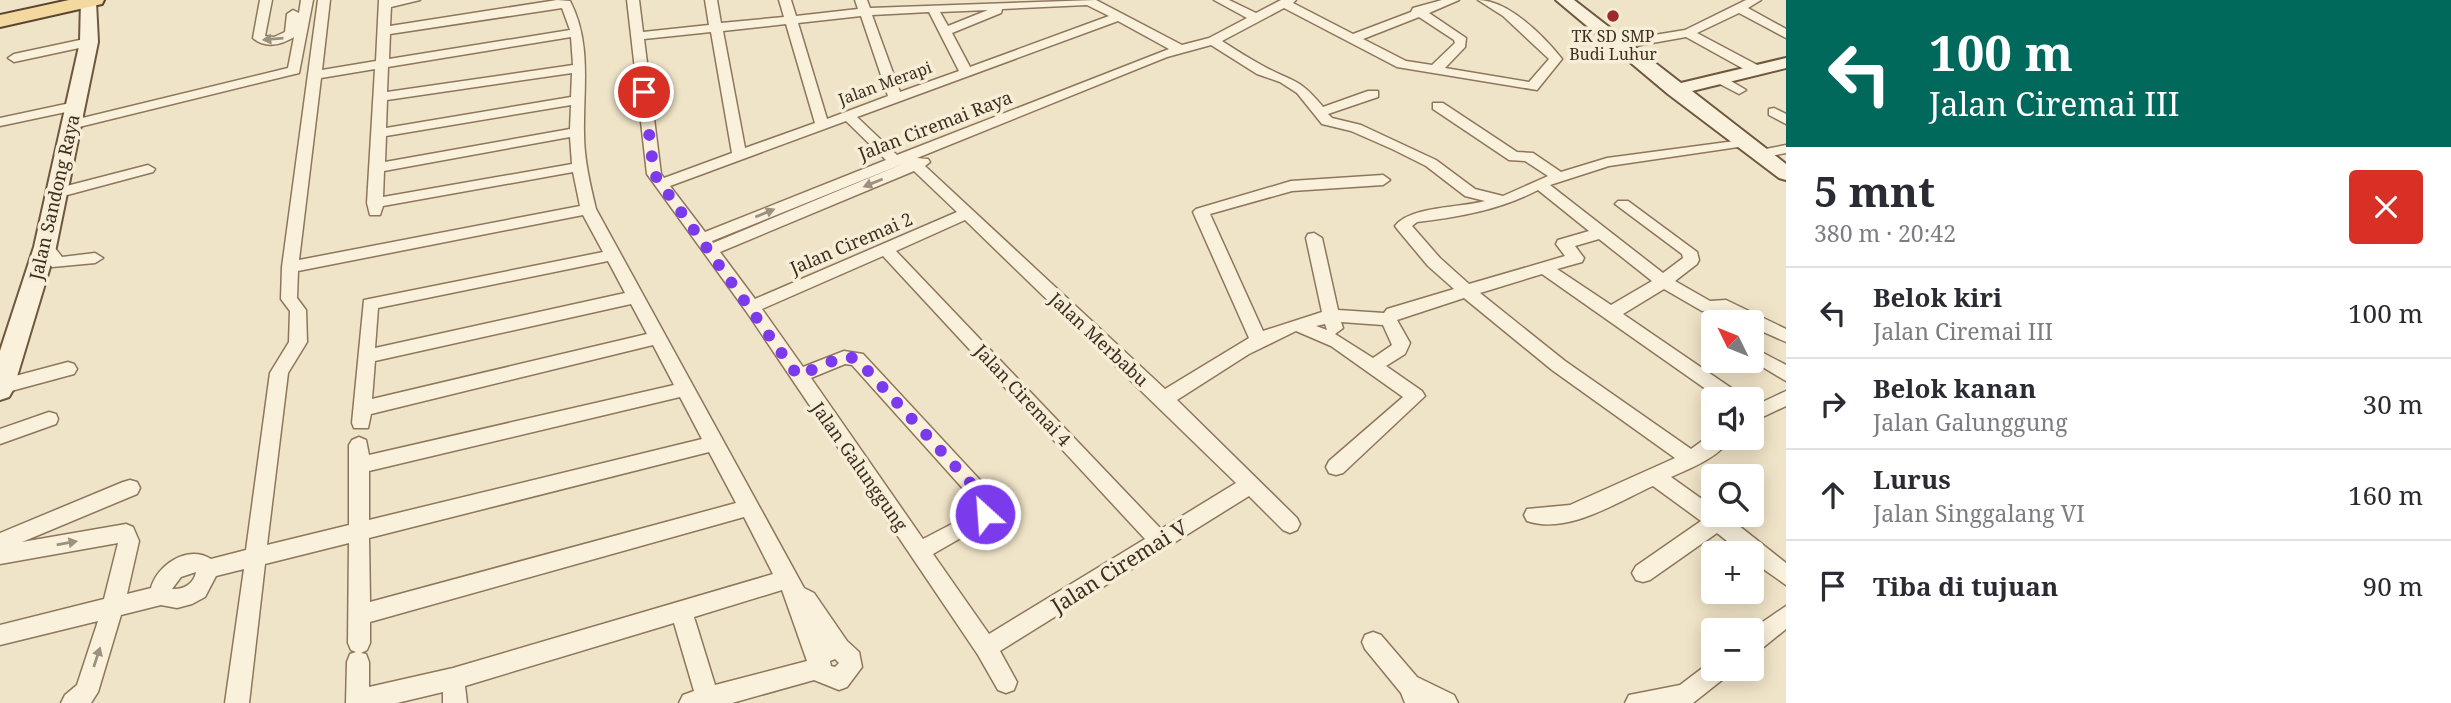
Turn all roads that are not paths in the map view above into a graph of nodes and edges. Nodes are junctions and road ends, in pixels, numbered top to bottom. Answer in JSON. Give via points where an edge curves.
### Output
{"nodes":[{"id":1,"x":268,"y":0,"type":"edge"},
{"id":2,"x":295,"y":0,"type":"edge"},
{"id":3,"x":307,"y":0,"type":"edge"},
{"id":4,"x":324,"y":0,"type":"edge"},
{"id":5,"x":414,"y":0,"type":"edge"},
{"id":6,"x":633,"y":0,"type":"edge"},
{"id":7,"x":711,"y":0,"type":"edge"},
{"id":8,"x":785,"y":0,"type":"edge"},
{"id":9,"x":1220,"y":0,"type":"edge"},
{"id":10,"x":1308,"y":0,"type":"edge"},
{"id":11,"x":1453,"y":0,"type":"edge"},
{"id":12,"x":1484,"y":0,"type":"edge"},
{"id":13,"x":1564,"y":0,"type":"edge"},
{"id":14,"x":1755,"y":0,"type":"edge"},
{"id":15,"x":84,"y":1,"type":"edge"},
{"id":16,"x":1057,"y":1,"type":"edge"},
{"id":17,"x":1079,"y":1,"type":"edge"},
{"id":18,"x":385,"y":2,"type":"edge"},
{"id":19,"x":564,"y":2,"type":"edge"},
{"id":20,"x":1288,"y":2,"type":"edge"},
{"id":21,"x":1007,"y":5,"type":"junction"},
{"id":22,"x":863,"y":6,"type":"edge"},
{"id":23,"x":1737,"y":7,"type":"junction"},
{"id":24,"x":933,"y":9,"type":"junction"},
{"id":25,"x":1417,"y":11,"type":"junction"},
{"id":26,"x":0,"y":15,"type":"edge"},
{"id":27,"x":1121,"y":16,"type":"junction"},
{"id":28,"x":1258,"y":19,"type":"junction"},
{"id":29,"x":0,"y":21,"type":"edge"},
{"id":30,"x":792,"y":21,"type":"junction"},
{"id":31,"x":718,"y":29,"type":"junction"},
{"id":32,"x":383,"y":31,"type":"junction"},
{"id":33,"x":945,"y":32,"type":"junction"},
{"id":34,"x":575,"y":33,"type":"junction"},
{"id":35,"x":1688,"y":33,"type":"junction"},
{"id":36,"x":1786,"y":34,"type":"edge"},
{"id":37,"x":636,"y":36,"type":"junction"},
{"id":38,"x":1353,"y":38,"type":"junction"},
{"id":39,"x":1213,"y":41,"type":"junction"},
{"id":40,"x":89,"y":42,"type":"junction"},
{"id":41,"x":1624,"y":44,"type":"junction"},
{"id":42,"x":1183,"y":51,"type":"junction"},
{"id":43,"x":14,"y":58,"type":"dead end"},
{"id":44,"x":382,"y":62,"type":"junction"},
{"id":45,"x":1786,"y":63,"type":"edge"},
{"id":46,"x":579,"y":68,"type":"junction"},
{"id":47,"x":1435,"y":70,"type":"junction"},
{"id":48,"x":1756,"y":70,"type":"junction"},
{"id":49,"x":966,"y":72,"type":"junction"},
{"id":50,"x":314,"y":75,"type":"junction"},
{"id":51,"x":1721,"y":79,"type":"junction"},
{"id":52,"x":1675,"y":90,"type":"junction"},
{"id":53,"x":1739,"y":90,"type":"dead end"},
{"id":54,"x":1373,"y":94,"type":"dead end"},
{"id":55,"x":380,"y":97,"type":"junction"},
{"id":56,"x":895,"y":97,"type":"junction"},
{"id":57,"x":580,"y":100,"type":"junction"},
{"id":58,"x":1438,"y":106,"type":"dead end"},
{"id":59,"x":1320,"y":111,"type":"junction"},
{"id":60,"x":847,"y":115,"type":"junction"},
{"id":61,"x":73,"y":116,"type":"junction"},
{"id":62,"x":0,"y":122,"type":"edge"},
{"id":63,"x":822,"y":124,"type":"junction"},
{"id":64,"x":576,"y":132,"type":"junction"},
{"id":65,"x":378,"y":133,"type":"junction"},
{"id":66,"x":1415,"y":137,"type":"dead end"},
{"id":67,"x":1745,"y":142,"type":"junction"},
{"id":68,"x":1397,"y":146,"type":"junction"},
{"id":69,"x":1786,"y":149,"type":"edge"},
{"id":70,"x":739,"y":154,"type":"junction"},
{"id":71,"x":1760,"y":154,"type":"junction"},
{"id":72,"x":906,"y":161,"type":"junction"},
{"id":73,"x":578,"y":167,"type":"junction"},
{"id":74,"x":377,"y":168,"type":"junction"},
{"id":75,"x":148,"y":169,"type":"dead end"},
{"id":76,"x":1786,"y":174,"type":"edge"},
{"id":77,"x":1559,"y":177,"type":"junction"},
{"id":78,"x":1383,"y":180,"type":"dead end"},
{"id":79,"x":661,"y":184,"type":"junction"},
{"id":80,"x":1539,"y":184,"type":"junction"},
{"id":81,"x":56,"y":193,"type":"junction"},
{"id":82,"x":812,"y":201,"type":"junction"},
{"id":83,"x":1504,"y":201,"type":"junction"},
{"id":84,"x":1623,"y":204,"type":"dead end"},
{"id":85,"x":588,"y":209,"type":"junction"},
{"id":86,"x":966,"y":214,"type":"junction"},
{"id":87,"x":1601,"y":233,"type":"junction"},
{"id":88,"x":1314,"y":238,"type":"dead end"},
{"id":89,"x":706,"y":244,"type":"junction"},
{"id":90,"x":45,"y":247,"type":"junction"},
{"id":91,"x":885,"y":249,"type":"junction"},
{"id":92,"x":613,"y":255,"type":"junction"},
{"id":93,"x":95,"y":258,"type":"dead end"},
{"id":94,"x":290,"y":267,"type":"junction"},
{"id":95,"x":1546,"y":270,"type":"junction"},
{"id":96,"x":1663,"y":281,"type":"junction"},
{"id":97,"x":1466,"y":289,"type":"junction"},
{"id":98,"x":635,"y":297,"type":"junction"},
{"id":99,"x":752,"y":307,"type":"junction"},
{"id":100,"x":1610,"y":313,"type":"junction"},
{"id":101,"x":1332,"y":316,"type":"junction"},
{"id":102,"x":1388,"y":320,"type":"junction"},
{"id":103,"x":1301,"y":326,"type":"junction"},
{"id":104,"x":1786,"y":336,"type":"edge"},
{"id":105,"x":657,"y":338,"type":"junction"},
{"id":106,"x":1259,"y":340,"type":"junction"},
{"id":107,"x":1337,"y":342,"type":"junction"},
{"id":108,"x":366,"y":356,"type":"junction"},
{"id":109,"x":1764,"y":361,"type":"edge"},
{"id":110,"x":1375,"y":365,"type":"junction"},
{"id":111,"x":68,"y":369,"type":"dead end"},
{"id":112,"x":1786,"y":374,"type":"edge"},
{"id":113,"x":798,"y":376,"type":"junction"},
{"id":114,"x":2,"y":380,"type":"edge"},
{"id":115,"x":1717,"y":387,"type":"edge"},
{"id":116,"x":686,"y":388,"type":"junction"},
{"id":117,"x":1786,"y":398,"type":"edge"},
{"id":118,"x":1164,"y":399,"type":"junction"},
{"id":119,"x":1764,"y":408,"type":"edge"},
{"id":120,"x":49,"y":419,"type":"dead end"},
{"id":121,"x":0,"y":437,"type":"edge"},
{"id":122,"x":716,"y":443,"type":"junction"},
{"id":123,"x":1704,"y":450,"type":"edge"},
{"id":124,"x":1691,"y":459,"type":"junction"},
{"id":125,"x":1336,"y":467,"type":"dead end"},
{"id":126,"x":1657,"y":475,"type":"junction"},
{"id":127,"x":1251,"y":484,"type":"junction"},
{"id":128,"x":130,"y":488,"type":"dead end"},
{"id":129,"x":751,"y":507,"type":"junction"},
{"id":130,"x":1701,"y":510,"type":"edge"},
{"id":131,"x":1534,"y":515,"type":"dead end"},
{"id":132,"x":1290,"y":524,"type":"dead end"},
{"id":133,"x":1708,"y":527,"type":"edge"},
{"id":134,"x":1725,"y":527,"type":"edge"},
{"id":135,"x":360,"y":530,"type":"junction"},
{"id":136,"x":1160,"y":541,"type":"junction"},
{"id":137,"x":0,"y":542,"type":"edge"},
{"id":138,"x":919,"y":551,"type":"junction"},
{"id":139,"x":0,"y":555,"type":"edge"},
{"id":140,"x":256,"y":555,"type":"junction"},
{"id":141,"x":207,"y":569,"type":"junction"},
{"id":142,"x":1643,"y":573,"type":"dead end"},
{"id":143,"x":1786,"y":576,"type":"edge"},
{"id":144,"x":792,"y":587,"type":"junction"},
{"id":145,"x":161,"y":595,"type":"junction"},
{"id":146,"x":113,"y":607,"type":"junction"},
{"id":147,"x":681,"y":611,"type":"junction"},
{"id":148,"x":360,"y":615,"type":"junction"},
{"id":149,"x":1786,"y":616,"type":"edge"},
{"id":150,"x":1764,"y":633,"type":"edge"},
{"id":151,"x":0,"y":635,"type":"edge"},
{"id":152,"x":1373,"y":642,"type":"dead end"},
{"id":153,"x":986,"y":648,"type":"junction"},
{"id":154,"x":819,"y":664,"type":"junction"},
{"id":155,"x":453,"y":679,"type":"junction"},
{"id":156,"x":1703,"y":681,"type":"edge"},
{"id":157,"x":1006,"y":682,"type":"dead end"},
{"id":158,"x":1413,"y":694,"type":"edge"},
{"id":159,"x":702,"y":701,"type":"edge"},
{"id":160,"x":358,"y":702,"type":"edge"},
{"id":161,"x":73,"y":703,"type":"edge"},
{"id":162,"x":237,"y":703,"type":"edge"},
{"id":163,"x":454,"y":703,"type":"edge"},
{"id":164,"x":1446,"y":703,"type":"edge"},
{"id":165,"x":1637,"y":703,"type":"edge"}],
"edges":[{"from":2,"to":1,"type":"street","one_way":true,"via":[[291,33],[270,42],[259,38]]},
{"from":3,"to":61,"type":"street","via":[[295,70]]},
{"from":4,"to":50,"type":"street"},
{"from":5,"to":18,"type":"street"},
{"from":6,"to":37,"type":"street","name":"Jalan Galunggung"},
{"from":7,"to":31,"type":"street"},
{"from":8,"to":30,"type":"street"},
{"from":9,"to":28,"type":"street"},
{"from":10,"to":20,"type":"street","name":"Jalan Ciremai Raya"},
{"from":11,"to":25,"type":"street"},
{"from":12,"to":47,"type":"street","via":[[1507,13],[1556,60],[1532,87]]},
{"from":13,"to":41,"type":"street"},
{"from":14,"to":23,"type":"street"},
{"from":15,"to":26,"type":"main road"},
{"from":15,"to":29,"type":"main road"},
{"from":15,"to":40,"type":"street","name":"Jalan Sandong Raya"},
{"from":16,"to":17,"type":"street"},
{"from":16,"to":21,"type":"street"},
{"from":17,"to":27,"type":"street","via":[[1096,2]]},
{"from":18,"to":32,"type":"street"},
{"from":19,"to":32,"type":"street"},
{"from":19,"to":34,"type":"street"},
{"from":20,"to":28,"type":"street","name":"Jalan Ciremai Raya"},
{"from":20,"to":38,"type":"street"},
{"from":21,"to":24,"type":"street"},
{"from":21,"to":33,"type":"street"},
{"from":22,"to":24,"type":"street"},
{"from":22,"to":30,"type":"street"},
{"from":22,"to":56,"type":"street"},
{"from":23,"to":35,"type":"street"},
{"from":23,"to":36,"type":"street"},
{"from":24,"to":33,"type":"street"},
{"from":25,"to":38,"type":"street"},
{"from":25,"to":47,"type":"street","via":[[1460,38],[1461,44]]},
{"from":27,"to":42,"type":"street"},
{"from":27,"to":49,"type":"street","name":"Jalan Merapi"},
{"from":28,"to":39,"type":"street","name":"Jalan Ciremai Raya"},
{"from":30,"to":31,"type":"street"},
{"from":30,"to":63,"type":"street"},
{"from":31,"to":37,"type":"street"},
{"from":31,"to":70,"type":"street"},
{"from":32,"to":44,"type":"street"},
{"from":33,"to":49,"type":"street"},
{"from":34,"to":44,"type":"street"},
{"from":34,"to":46,"type":"street"},
{"from":35,"to":41,"type":"street"},
{"from":35,"to":48,"type":"street"},
{"from":37,"to":79,"type":"street","name":"Jalan Galunggung","via":[[654,174]]},
{"from":38,"to":47,"type":"street","via":[[1402,64]]},
{"from":39,"to":42,"type":"street","name":"Jalan Ciremai Raya"},
{"from":39,"to":59,"type":"street","via":[[1302,90]]},
{"from":40,"to":43,"type":"street"},
{"from":40,"to":61,"type":"street","name":"Jalan Sandong Raya"},
{"from":41,"to":52,"type":"street"},
{"from":42,"to":72,"type":"street","name":"Jalan Ciremai Raya","via":[[1176,59]]},
{"from":44,"to":50,"type":"street"},
{"from":44,"to":55,"type":"street"},
{"from":45,"to":48,"type":"street"},
{"from":46,"to":55,"type":"street"},
{"from":46,"to":57,"type":"street"},
{"from":48,"to":51,"type":"street"},
{"from":49,"to":56,"type":"street","name":"Jalan Merapi"},
{"from":50,"to":94,"type":"street"},
{"from":51,"to":52,"type":"street"},
{"from":51,"to":53,"type":"street"},
{"from":52,"to":67,"type":"street"},
{"from":54,"to":59,"type":"street"},
{"from":55,"to":65,"type":"street"},
{"from":56,"to":60,"type":"street","name":"Jalan Merapi"},
{"from":57,"to":64,"type":"street"},
{"from":57,"to":65,"type":"street"},
{"from":58,"to":77,"type":"street","via":[[1514,157],[1528,156]]},
{"from":59,"to":68,"type":"street","via":[[1327,121]]},
{"from":60,"to":63,"type":"street","name":"Jalan Merapi"},
{"from":60,"to":72,"type":"street","name":"Jalan Merbabu"},
{"from":61,"to":62,"type":"street"},
{"from":61,"to":81,"type":"street","name":"Jalan Sandong Raya"},
{"from":63,"to":70,"type":"street","name":"Jalan Merapi"},
{"from":64,"to":73,"type":"street"},
{"from":64,"to":74,"type":"street"},
{"from":65,"to":74,"type":"street"},
{"from":66,"to":68,"type":"street"},
{"from":67,"to":71,"type":"street"},
{"from":67,"to":77,"type":"street","via":[[1607,162]]},
{"from":68,"to":83,"type":"street","via":[[1431,163],[1470,193]]},
{"from":69,"to":71,"type":"street"},
{"from":70,"to":79,"type":"street","name":"Jalan Merapi"},
{"from":71,"to":76,"type":"street"},
{"from":72,"to":82,"type":"street","name":"Jalan Ciremai Raya","one_way":true},
{"from":72,"to":82,"type":"street","name":"Jalan Ciremai Raya"},
{"from":72,"to":86,"type":"street","name":"Jalan Merbabu"},
{"from":73,"to":74,"type":"street","via":[[375,207]]},
{"from":73,"to":85,"type":"street"},
{"from":75,"to":81,"type":"street"},
{"from":77,"to":80,"type":"street"},
{"from":78,"to":106,"type":"street","via":[[1290,186],[1201,212]]},
{"from":79,"to":89,"type":"street","name":"Jalan Galunggung"},
{"from":80,"to":83,"type":"street"},
{"from":80,"to":87,"type":"street"},
{"from":81,"to":90,"type":"street","name":"Jalan Sandong Raya"},
{"from":82,"to":89,"type":"street","name":"Jalan Ciremai Raya"},
{"from":83,"to":97,"type":"street","via":[[1413,218],[1403,226],[1432,260]]},
{"from":84,"to":96,"type":"street","via":[[1689,252],[1691,260]]},
{"from":85,"to":92,"type":"street"},
{"from":85,"to":94,"type":"street"},
{"from":86,"to":91,"type":"street","name":"Jalan Ciremai 2"},
{"from":86,"to":118,"type":"street","name":"Jalan Merbabu"},
{"from":87,"to":95,"type":"street","via":[[1564,244],[1576,258]]},
{"from":87,"to":96,"type":"street"},
{"from":88,"to":101,"type":"street"},
{"from":89,"to":99,"type":"street","name":"Jalan Galunggung"},
{"from":90,"to":93,"type":"street","via":[[58,263]]},
{"from":90,"to":114,"type":"street","name":"Jalan Sandong Raya"},
{"from":91,"to":99,"type":"street","name":"Jalan Ciremai 2"},
{"from":91,"to":136,"type":"street","name":"Jalan Ciremai 4"},
{"from":92,"to":98,"type":"street"},
{"from":92,"to":108,"type":"street","via":[[370,296]]},
{"from":94,"to":140,"type":"street","via":[[289,299],[298,310],[298,342],[279,373]]},
{"from":95,"to":97,"type":"street"},
{"from":95,"to":100,"type":"street"},
{"from":96,"to":100,"type":"street"},
{"from":96,"to":104,"type":"street","via":[[1709,307],[1720,304]]},
{"from":97,"to":102,"type":"street","via":[[1394,313]]},
{"from":97,"to":124,"type":"street","via":[[1575,380]]},
{"from":98,"to":105,"type":"street"},
{"from":98,"to":108,"type":"street"},
{"from":99,"to":113,"type":"street","name":"Jalan Galunggung"},
{"from":100,"to":115,"type":"street"},
{"from":101,"to":102,"type":"street"},
{"from":101,"to":103,"type":"street"},
{"from":101,"to":107,"type":"street"},
{"from":102,"to":110,"type":"street","via":[[1401,343]]},
{"from":103,"to":106,"type":"street"},
{"from":103,"to":107,"type":"street"},
{"from":105,"to":108,"type":"street","via":[[361,416]]},
{"from":105,"to":116,"type":"street"},
{"from":106,"to":118,"type":"street"},
{"from":107,"to":110,"type":"street"},
{"from":109,"to":112,"type":"street"},
{"from":110,"to":125,"type":"street","via":[[1415,398]]},
{"from":111,"to":114,"type":"street"},
{"from":113,"to":138,"type":"street","name":"Jalan Galunggung"},
{"from":113,"to":138,"type":"street","via":[[844,356],[857,359],[985,499],[985,514],[980,519]]},
{"from":116,"to":122,"type":"street"},
{"from":116,"to":135,"type":"street","via":[[359,455]]},
{"from":117,"to":119,"type":"street"},
{"from":118,"to":127,"type":"street","name":"Jalan Merbabu"},
{"from":120,"to":121,"type":"street"},
{"from":122,"to":129,"type":"street"},
{"from":122,"to":135,"type":"street"},
{"from":123,"to":124,"type":"street"},
{"from":124,"to":126,"type":"street"},
{"from":126,"to":130,"type":"street"},
{"from":126,"to":131,"type":"street","via":[[1572,513]]},
{"from":127,"to":132,"type":"street","name":"Jalan Merbabu"},
{"from":127,"to":136,"type":"street","name":"Jalan Ciremai V"},
{"from":128,"to":137,"type":"street"},
{"from":129,"to":144,"type":"street"},
{"from":129,"to":148,"type":"street"},
{"from":133,"to":142,"type":"street"},
{"from":134,"to":143,"type":"street"},
{"from":135,"to":140,"type":"street"},
{"from":135,"to":148,"type":"street"},
{"from":136,"to":153,"type":"street","name":"Jalan Ciremai V"},
{"from":138,"to":153,"type":"street","name":"Jalan Galunggung"},
{"from":139,"to":146,"type":"street","one_way":true,"via":[[126,533],[129,541]]},
{"from":140,"to":141,"type":"street"},
{"from":140,"to":162,"type":"street"},
{"from":141,"to":145,"type":"street","via":[[198,590],[184,598],[170,600]]},
{"from":141,"to":145,"type":"street","via":[[201,563],[177,567],[160,586]]},
{"from":144,"to":147,"type":"street"},
{"from":144,"to":154,"type":"street"},
{"from":144,"to":154,"type":"street","via":[[839,648],[823,652]]},
{"from":145,"to":146,"type":"street"},
{"from":146,"to":151,"type":"street"},
{"from":161,"to":146,"type":"street","one_way":true,"via":[[86,692]]},
{"from":147,"to":155,"type":"street"},
{"from":147,"to":159,"type":"street"},
{"from":148,"to":160,"type":"street"},
{"from":149,"to":150,"type":"street"},
{"from":152,"to":158,"type":"street"},
{"from":153,"to":157,"type":"street","name":"Jalan Galunggung"},
{"from":154,"to":159,"type":"street"},
{"from":155,"to":160,"type":"street"},
{"from":155,"to":163,"type":"street"},
{"from":156,"to":165,"type":"street","via":[[1685,695]]},
{"from":158,"to":164,"type":"street"}]}
